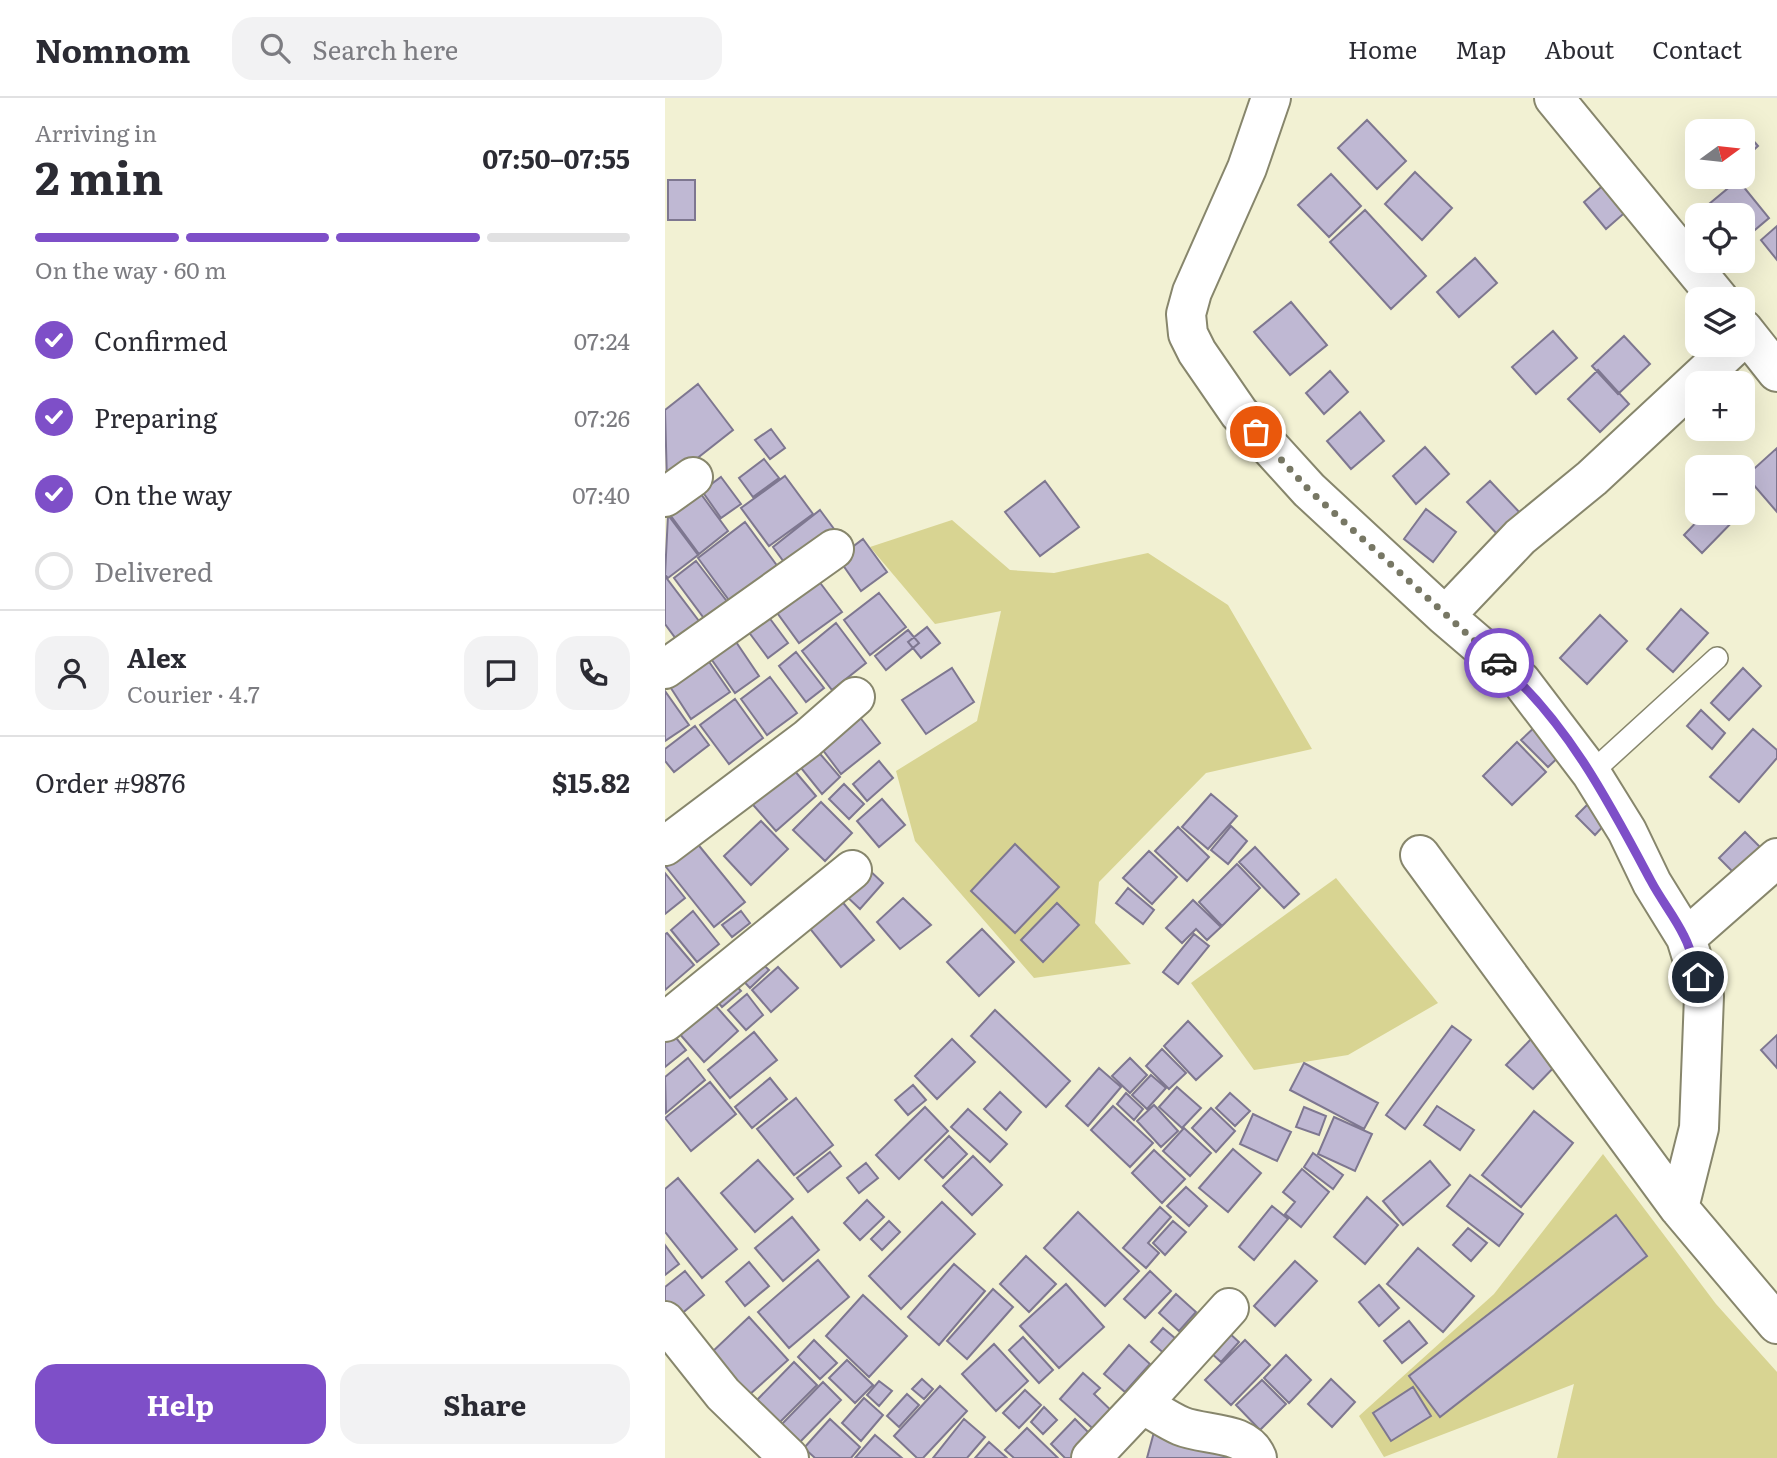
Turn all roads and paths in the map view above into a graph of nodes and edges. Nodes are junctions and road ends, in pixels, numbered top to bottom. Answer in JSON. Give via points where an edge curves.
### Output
{"nodes":[{"id":1,"x":1271,"y":98,"type":"edge"},
{"id":2,"x":1555,"y":98,"type":"edge"},
{"id":3,"x":1709,"y":287,"type":"edge"},
{"id":4,"x":1755,"y":349,"type":"edge"},
{"id":5,"x":1720,"y":357,"type":"edge"},
{"id":6,"x":1777,"y":372,"type":"edge"},
{"id":7,"x":834,"y":550,"type":"dead end"},
{"id":8,"x":1445,"y":616,"type":"junction"},
{"id":9,"x":1717,"y":658,"type":"dead end"},
{"id":10,"x":665,"y":669,"type":"edge"},
{"id":11,"x":855,"y":697,"type":"dead end"},
{"id":12,"x":1591,"y":773,"type":"junction"},
{"id":13,"x":665,"y":846,"type":"edge"},
{"id":14,"x":1420,"y":855,"type":"dead end"},
{"id":15,"x":1777,"y":859,"type":"edge"},
{"id":16,"x":852,"y":870,"type":"dead end"},
{"id":17,"x":1686,"y":938,"type":"junction"},
{"id":18,"x":665,"y":1022,"type":"edge"},
{"id":19,"x":1679,"y":1208,"type":"junction"},
{"id":20,"x":1229,"y":1308,"type":"dead end"},
{"id":21,"x":665,"y":1321,"type":"edge"},
{"id":22,"x":1777,"y":1324,"type":"edge"},
{"id":23,"x":1142,"y":1404,"type":"junction"},
{"id":24,"x":789,"y":1458,"type":"edge"},
{"id":25,"x":1091,"y":1458,"type":"edge"},
{"id":26,"x":1257,"y":1458,"type":"edge"}],
"edges":[{"from":1,"to":8,"type":"street","via":[[1247,168],[1192,292],[1186,314],[1188,334],[1248,423],[1309,490]]},
{"from":2,"to":3,"type":"street"},
{"from":4,"to":6,"type":"street"},
{"from":5,"to":8,"type":"street","via":[[1592,478],[1520,537]]},
{"from":7,"to":10,"type":"street"},
{"from":8,"to":12,"type":"street","via":[[1521,681]]},
{"from":9,"to":12,"type":"lane"},
{"from":11,"to":13,"type":"street"},
{"from":12,"to":17,"type":"street"},
{"from":14,"to":19,"type":"street"},
{"from":15,"to":17,"type":"street"},
{"from":16,"to":18,"type":"street"},
{"from":17,"to":19,"type":"street","via":[[1705,996],[1699,1128]]},
{"from":19,"to":22,"type":"street"},
{"from":20,"to":23,"type":"street"},
{"from":21,"to":24,"type":"street","via":[[723,1394]]},
{"from":23,"to":25,"type":"street"},
{"from":23,"to":26,"type":"street","via":[[1179,1426],[1240,1439]]}]}
